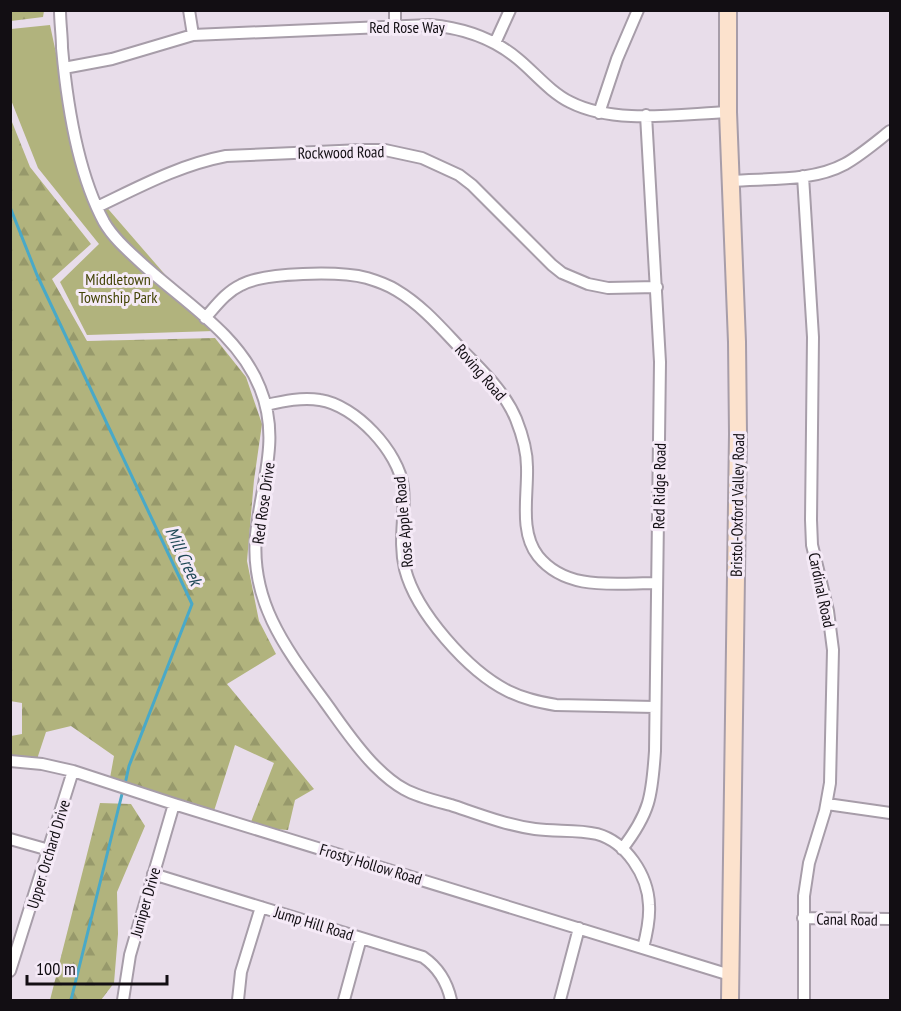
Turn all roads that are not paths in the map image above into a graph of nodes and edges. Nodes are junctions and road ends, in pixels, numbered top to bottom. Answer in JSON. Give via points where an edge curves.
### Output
{"nodes":[{"id":1,"x":60,"y":10,"type":"edge"},
{"id":2,"x":189,"y":10,"type":"edge"},
{"id":3,"x":395,"y":10,"type":"edge"},
{"id":4,"x":510,"y":10,"type":"edge"},
{"id":5,"x":638,"y":10,"type":"edge"},
{"id":6,"x":728,"y":10,"type":"edge"},
{"id":7,"x":395,"y":26,"type":"junction"},
{"id":8,"x":193,"y":35,"type":"junction"},
{"id":9,"x":495,"y":43,"type":"junction"},
{"id":10,"x":64,"y":68,"type":"junction"},
{"id":11,"x":728,"y":112,"type":"junction"},
{"id":12,"x":599,"y":113,"type":"junction"},
{"id":13,"x":646,"y":115,"type":"junction"},
{"id":14,"x":889,"y":134,"type":"edge"},
{"id":15,"x":803,"y":176,"type":"junction"},
{"id":16,"x":730,"y":180,"type":"junction"},
{"id":17,"x":97,"y":207,"type":"junction"},
{"id":18,"x":657,"y":287,"type":"junction"},
{"id":19,"x":205,"y":318,"type":"junction"},
{"id":20,"x":266,"y":405,"type":"junction"},
{"id":21,"x":657,"y":583,"type":"junction"},
{"id":22,"x":655,"y":706,"type":"junction"},
{"id":23,"x":10,"y":761,"type":"edge"},
{"id":24,"x":73,"y":771,"type":"junction"},
{"id":25,"x":174,"y":804,"type":"junction"},
{"id":26,"x":827,"y":804,"type":"junction"},
{"id":27,"x":891,"y":813,"type":"edge"},
{"id":28,"x":10,"y":839,"type":"edge"},
{"id":29,"x":622,"y":849,"type":"junction"},
{"id":30,"x":49,"y":850,"type":"junction"},
{"id":31,"x":153,"y":873,"type":"junction"},
{"id":32,"x":261,"y":907,"type":"junction"},
{"id":33,"x":803,"y":918,"type":"junction"},
{"id":34,"x":891,"y":920,"type":"edge"},
{"id":35,"x":579,"y":928,"type":"junction"},
{"id":36,"x":361,"y":938,"type":"junction"},
{"id":37,"x":643,"y":948,"type":"junction"},
{"id":38,"x":12,"y":965,"type":"edge"},
{"id":39,"x":730,"y":975,"type":"junction"},
{"id":40,"x":123,"y":1000,"type":"edge"},
{"id":41,"x":238,"y":1000,"type":"edge"},
{"id":42,"x":344,"y":1000,"type":"edge"},
{"id":43,"x":451,"y":1000,"type":"edge"},
{"id":44,"x":561,"y":1000,"type":"edge"},
{"id":45,"x":730,"y":1000,"type":"edge"},
{"id":46,"x":804,"y":1000,"type":"edge"}],
"edges":[{"from":1,"to":10,"type":"street","name":"Red Rose Drive"},
{"from":2,"to":8,"type":"street"},
{"from":3,"to":7,"type":"street"},
{"from":4,"to":9,"type":"street"},
{"from":5,"to":12,"type":"street"},
{"from":6,"to":11,"type":"main road","name":"Bristol-Oxford Valley Road"},
{"from":7,"to":8,"type":"street","name":"Red Rose Way"},
{"from":7,"to":9,"type":"street","name":"Red Rose Way","via":[[451,27]]},
{"from":8,"to":10,"type":"street","name":"Red Rose Way","via":[[112,60]]},
{"from":9,"to":12,"type":"street","name":"Red Rose Way","via":[[557,94]]},
{"from":10,"to":17,"type":"street","name":"Red Rose Drive","via":[[83,170]]},
{"from":11,"to":13,"type":"street","name":"Red Rose Way"},
{"from":11,"to":16,"type":"main road","name":"Bristol-Oxford Valley Road"},
{"from":12,"to":13,"type":"street","name":"Red Rose Way"},
{"from":13,"to":18,"type":"street","name":"Red Ridge Road"},
{"from":14,"to":15,"type":"street","via":[[843,165]]},
{"from":15,"to":16,"type":"street"},
{"from":15,"to":26,"type":"street","name":"Cardinal Road","via":[[813,337],[812,545],[833,650],[832,756]]},
{"from":16,"to":39,"type":"main road","name":"Bristol-Oxford Valley Road","via":[[738,434]]},
{"from":17,"to":18,"type":"street","name":"Rockwood Road","via":[[182,167],[226,156],[385,150],[422,158],[459,175],[552,265],[577,281],[608,288]]},
{"from":17,"to":19,"type":"street","name":"Red Rose Drive","via":[[112,234]]},
{"from":18,"to":21,"type":"street","name":"Red Ridge Road","via":[[661,397]]},
{"from":19,"to":20,"type":"street","name":"Red Rose Drive","via":[[239,351],[260,386]]},
{"from":19,"to":21,"type":"street","name":"Roving Road","via":[[238,286],[262,278],[351,275],[395,289],[426,312],[485,373],[508,404],[526,454],[528,531],[537,555],[571,580]]},
{"from":20,"to":22,"type":"street","name":"Rose Apple Road","via":[[305,398],[340,406],[362,421],[388,451],[397,463],[403,487],[401,533],[409,582],[428,616],[476,670],[508,691],[540,702]]},
{"from":20,"to":29,"type":"street","name":"Red Rose Drive","via":[[271,437],[256,538],[260,591],[276,630],[361,751],[393,782],[418,795],[508,823],[601,836]]},
{"from":21,"to":22,"type":"street","name":"Red Ridge Road"},
{"from":22,"to":29,"type":"street","name":"Red Ridge Road","via":[[651,798],[642,820]]},
{"from":23,"to":24,"type":"street","name":"Frosty Hollow Road"},
{"from":24,"to":25,"type":"street","name":"Frosty Hollow Road"},
{"from":24,"to":30,"type":"street","name":"Upper Orchard Drive"},
{"from":25,"to":31,"type":"street","name":"Juniper Drive"},
{"from":25,"to":35,"type":"street","name":"Frosty Hollow Road"},
{"from":26,"to":27,"type":"street"},
{"from":26,"to":33,"type":"street","name":"Cardinal Road","via":[[809,863]]},
{"from":28,"to":30,"type":"street"},
{"from":29,"to":37,"type":"street","name":"Red Rose Drive","via":[[636,865],[648,893],[649,921]]},
{"from":30,"to":38,"type":"street","name":"Upper Orchard Drive"},
{"from":31,"to":32,"type":"street","name":"Jump Hill Road"},
{"from":31,"to":40,"type":"street","name":"Juniper Drive","via":[[130,954]]},
{"from":32,"to":36,"type":"street","name":"Jump Hill Road"},
{"from":32,"to":41,"type":"street"},
{"from":33,"to":34,"type":"street","name":"Canal Road"},
{"from":33,"to":46,"type":"street","name":"Cardinal Road"},
{"from":35,"to":37,"type":"street","name":"Frosty Hollow Road"},
{"from":35,"to":44,"type":"street"},
{"from":36,"to":42,"type":"street"},
{"from":36,"to":43,"type":"street","name":"Jump Hill Road","via":[[431,962],[443,976]]},
{"from":37,"to":39,"type":"street","name":"Frosty Hollow Road"},
{"from":39,"to":45,"type":"main road","name":"Bristol-Oxford Valley Road"}]}
